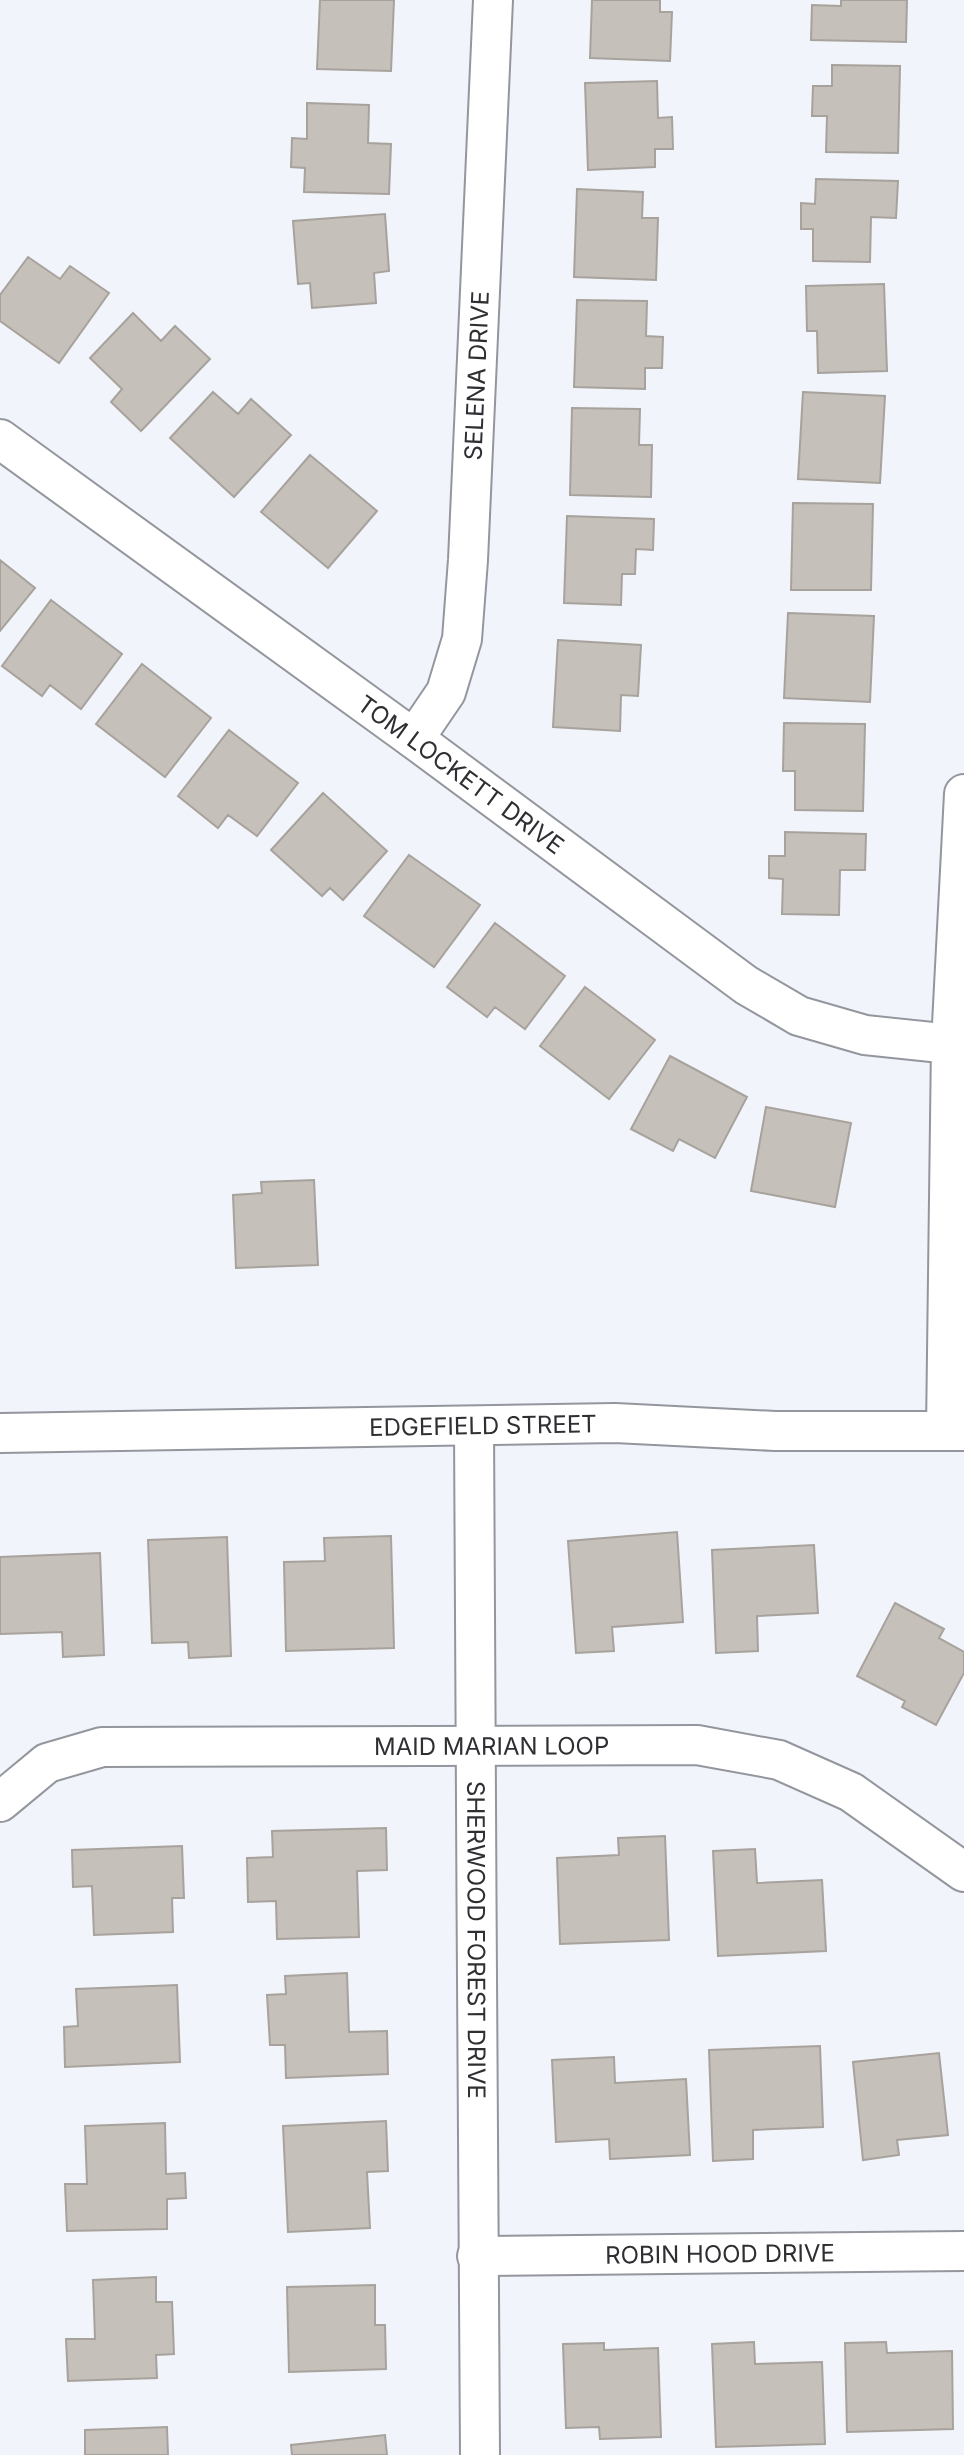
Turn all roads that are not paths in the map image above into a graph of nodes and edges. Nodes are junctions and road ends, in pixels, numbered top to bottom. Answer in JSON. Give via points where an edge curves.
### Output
{"nodes":[{"id":1,"x":493,"y":0,"type":"edge"},
{"id":2,"x":0,"y":439,"type":"edge"},
{"id":3,"x":414,"y":739,"type":"junction"},
{"id":4,"x":964,"y":794,"type":"edge"},
{"id":5,"x":951,"y":1044,"type":"junction"},
{"id":6,"x":474,"y":1426,"type":"junction"},
{"id":7,"x":955,"y":1431,"type":"edge"},
{"id":8,"x":0,"y":1433,"type":"edge"},
{"id":9,"x":477,"y":1746,"type":"junction"},
{"id":10,"x":0,"y":1802,"type":"edge"},
{"id":11,"x":964,"y":1872,"type":"edge"},
{"id":12,"x":964,"y":2251,"type":"edge"},
{"id":13,"x":477,"y":2256,"type":"junction"},
{"id":14,"x":481,"y":2455,"type":"edge"}],
"edges":[{"from":1,"to":3,"type":"street","name":"SELENA DRIVE","via":[[461,639],[446,692]]},
{"from":2,"to":3,"type":"street","name":"TOM LOCKETT DRIVE"},
{"from":3,"to":5,"type":"street","name":"TOM LOCKETT DRIVE","via":[[736,977],[799,1016],[865,1035]]},
{"from":4,"to":5,"type":"street"},
{"from":5,"to":7,"type":"street"},
{"from":6,"to":7,"type":"street","name":"EDGEFIELD STREET","via":[[615,1423],[775,1432]]},
{"from":6,"to":8,"type":"street","name":"EDGEFIELD STREET"},
{"from":6,"to":9,"type":"street","name":"SHERWOOD FOREST DRIVE"},
{"from":9,"to":10,"type":"street","name":"MAID MARIAN LOOP","via":[[102,1747],[47,1763]]},
{"from":9,"to":11,"type":"street","name":"MAID MARIAN LOOP","via":[[696,1745],[779,1760],[851,1792]]},
{"from":9,"to":13,"type":"street","name":"SHERWOOD FOREST DRIVE"},
{"from":12,"to":13,"type":"street","name":"ROBIN HOOD DRIVE"},
{"from":13,"to":14,"type":"street","name":"SHERWOOD FOREST DRIVE"}]}
